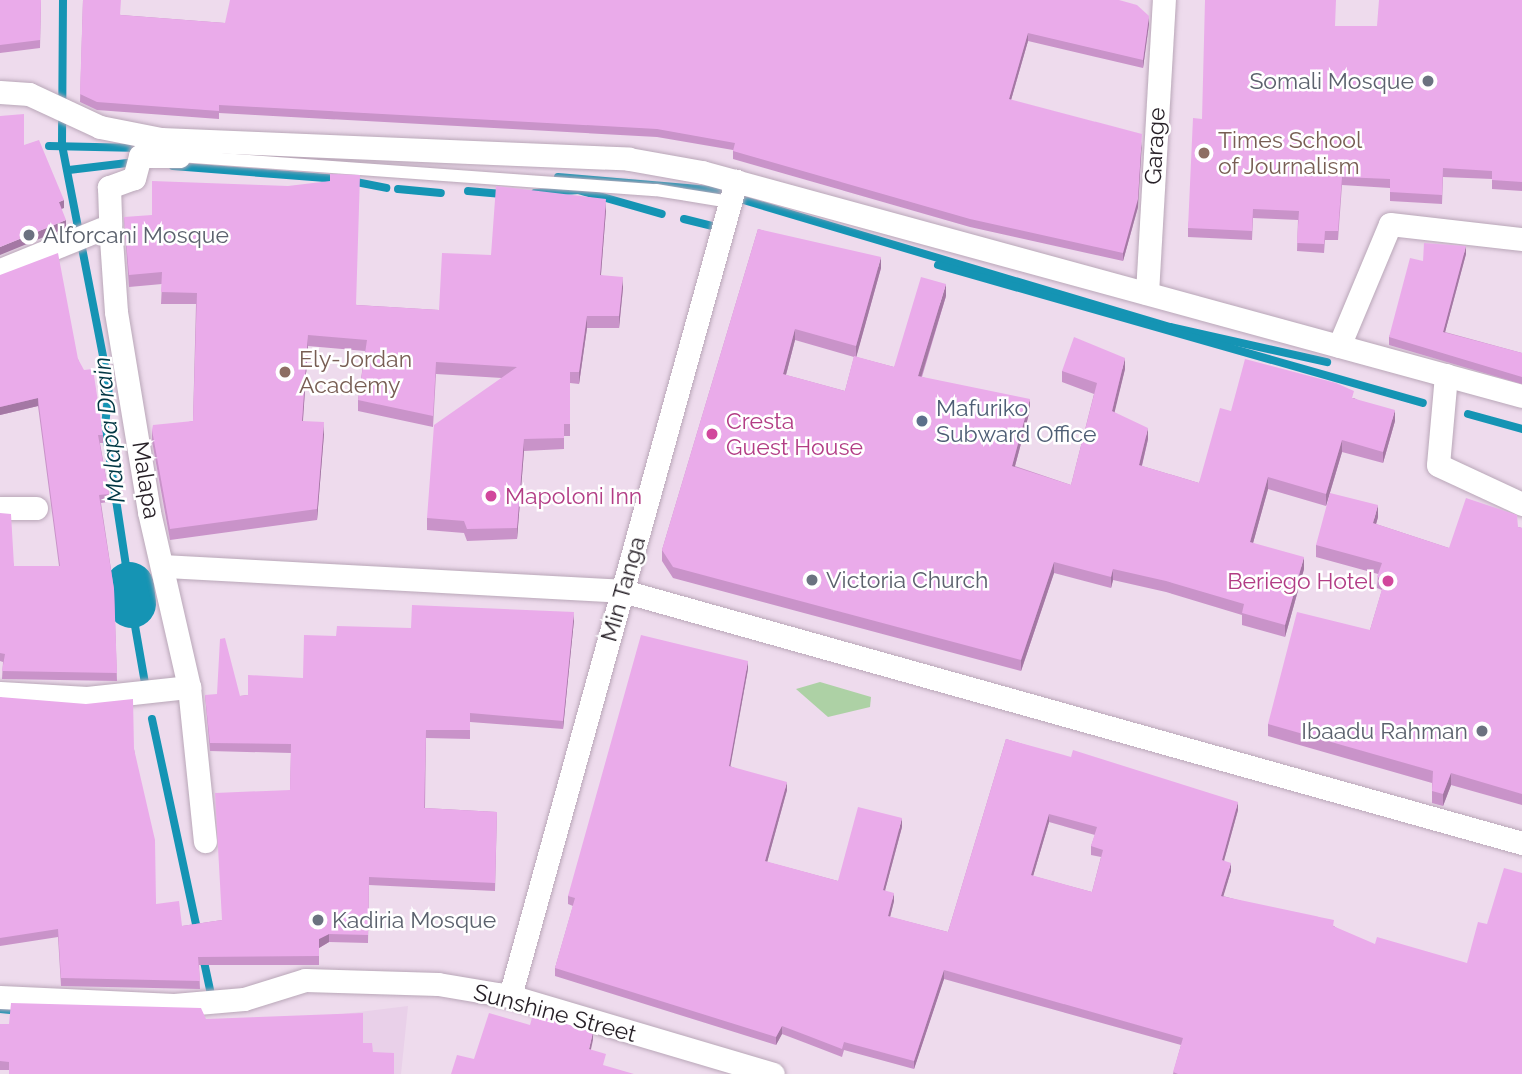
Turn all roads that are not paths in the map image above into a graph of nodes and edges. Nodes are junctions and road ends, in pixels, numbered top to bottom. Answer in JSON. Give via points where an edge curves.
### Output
{"nodes":[{"id":1,"x":1164,"y":0,"type":"edge"},
{"id":2,"x":0,"y":92,"type":"edge"},
{"id":3,"x":161,"y":139,"type":"junction"},
{"id":4,"x":179,"y":156,"type":"junction"},
{"id":5,"x":733,"y":192,"type":"junction"},
{"id":6,"x":101,"y":229,"type":"dead end"},
{"id":7,"x":1522,"y":239,"type":"edge"},
{"id":8,"x":0,"y":271,"type":"edge"},
{"id":9,"x":1147,"y":293,"type":"junction"},
{"id":10,"x":1339,"y":346,"type":"junction"},
{"id":11,"x":1446,"y":375,"type":"junction"},
{"id":12,"x":1522,"y":396,"type":"edge"},
{"id":13,"x":1522,"y":505,"type":"edge"},
{"id":14,"x":0,"y":508,"type":"edge"},
{"id":15,"x":36,"y":508,"type":"dead end"},
{"id":16,"x":163,"y":566,"type":"junction"},
{"id":17,"x":622,"y":591,"type":"junction"},
{"id":18,"x":188,"y":687,"type":"junction"},
{"id":19,"x":0,"y":693,"type":"edge"},
{"id":20,"x":205,"y":841,"type":"dead end"},
{"id":21,"x":1522,"y":843,"type":"edge"},
{"id":22,"x":510,"y":996,"type":"junction"},
{"id":23,"x":0,"y":997,"type":"edge"},
{"id":24,"x":772,"y":1074,"type":"edge"}],
"edges":[{"from":1,"to":9,"type":"street","name":"Garage"},
{"from":2,"to":3,"type":"street","via":[[29,94],[100,127]]},
{"from":3,"to":4,"type":"street"},
{"from":3,"to":5,"type":"street","via":[[629,159]]},
{"from":4,"to":5,"type":"lane"},
{"from":4,"to":16,"type":"street","name":"Malapa","via":[[138,164],[109,187],[116,312]]},
{"from":5,"to":9,"type":"street"},
{"from":5,"to":17,"type":"street","name":"Min Tanga"},
{"from":6,"to":8,"type":"street"},
{"from":7,"to":10,"type":"street","via":[[1390,224]]},
{"from":9,"to":10,"type":"street"},
{"from":10,"to":11,"type":"street"},
{"from":11,"to":12,"type":"street"},
{"from":11,"to":13,"type":"street","via":[[1438,466]]},
{"from":14,"to":15,"type":"street"},
{"from":16,"to":17,"type":"street"},
{"from":16,"to":18,"type":"street","name":"Malapa"},
{"from":17,"to":21,"type":"street"},
{"from":17,"to":22,"type":"street","name":"Min Tanga"},
{"from":18,"to":19,"type":"street","via":[[87,698]]},
{"from":18,"to":20,"type":"street","name":"Malapa"},
{"from":22,"to":23,"type":"street","name":"Sunshine Street","via":[[438,984],[305,980],[244,999],[174,1005]]},
{"from":22,"to":24,"type":"street","name":"Sunshine Street"}]}
